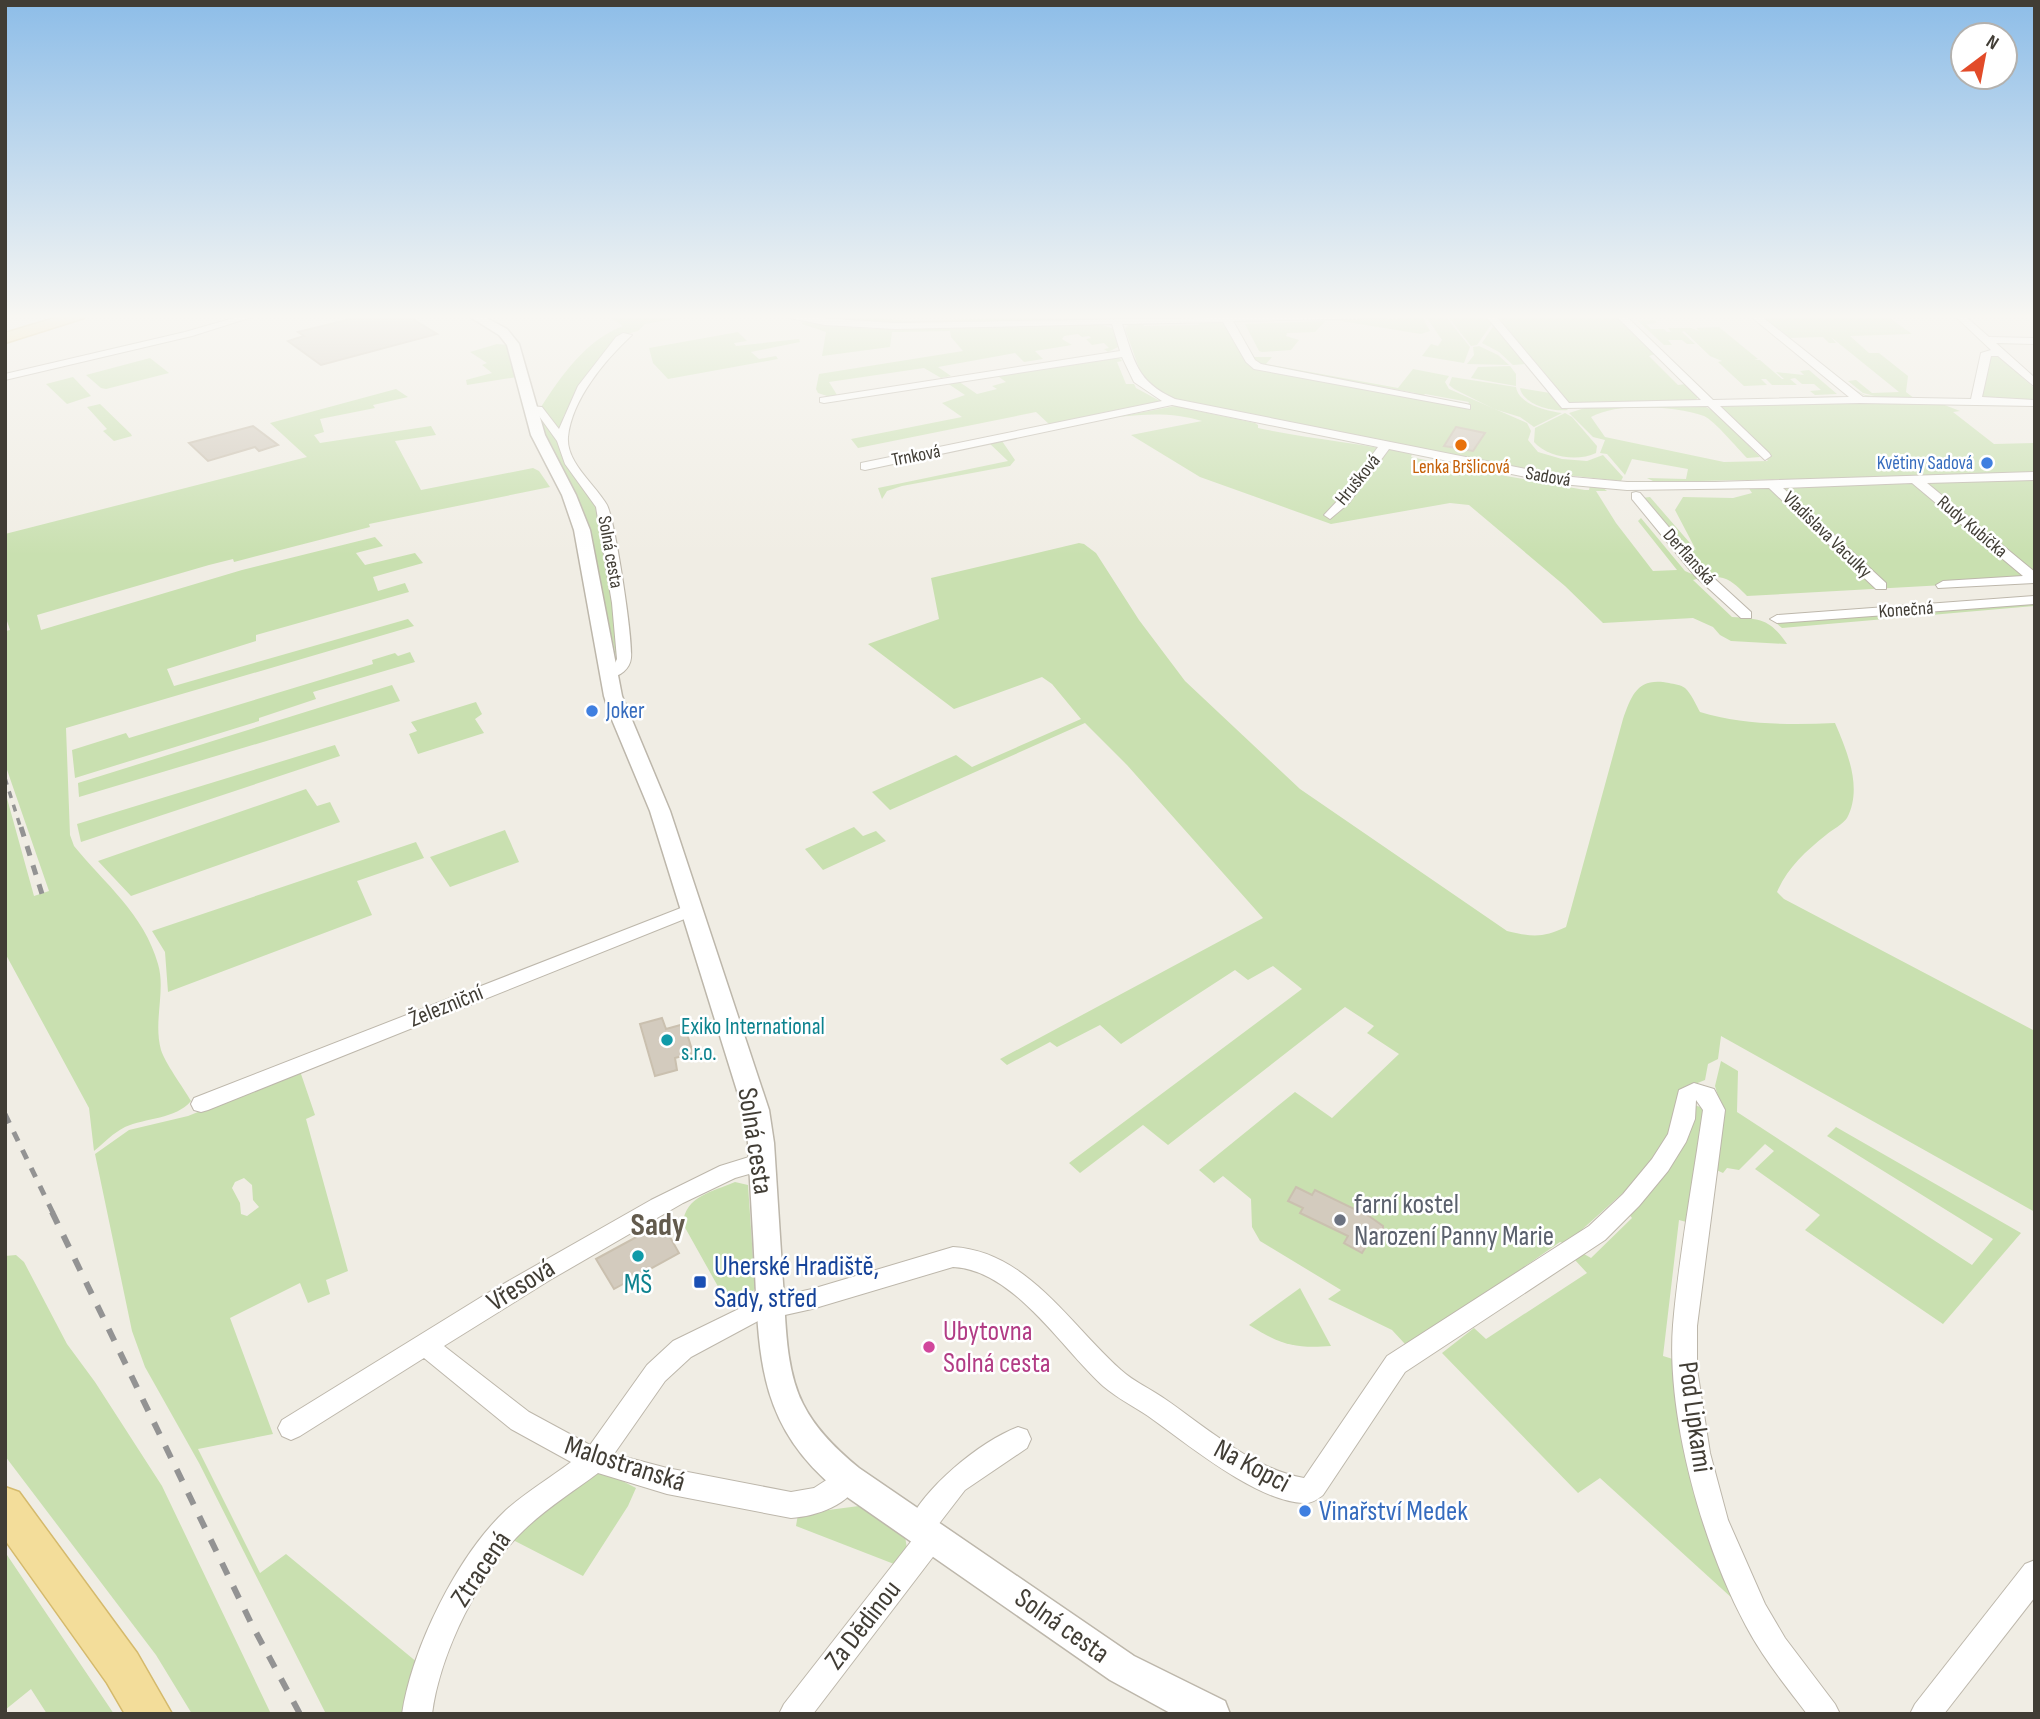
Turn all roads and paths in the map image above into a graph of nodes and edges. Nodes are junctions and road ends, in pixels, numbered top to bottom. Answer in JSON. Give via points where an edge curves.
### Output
{"nodes":[{"id":1,"x":527,"y":395,"type":"edge"},
{"id":2,"x":578,"y":395,"type":"edge"},
{"id":3,"x":855,"y":395,"type":"edge"},
{"id":4,"x":1158,"y":395,"type":"edge"},
{"id":5,"x":1405,"y":395,"type":"edge"},
{"id":6,"x":1557,"y":395,"type":"edge"},
{"id":7,"x":1702,"y":395,"type":"edge"},
{"id":8,"x":1854,"y":395,"type":"edge"},
{"id":9,"x":1977,"y":395,"type":"edge"},
{"id":10,"x":824,"y":400,"type":"dead end"},
{"id":11,"x":1860,"y":400,"type":"junction"},
{"id":12,"x":1172,"y":402,"type":"junction"},
{"id":13,"x":1709,"y":402,"type":"junction"},
{"id":14,"x":1981,"y":402,"type":"junction"},
{"id":15,"x":2035,"y":403,"type":"edge"},
{"id":16,"x":1466,"y":407,"type":"dead end"},
{"id":17,"x":531,"y":409,"type":"junction"},
{"id":18,"x":562,"y":440,"type":"junction"},
{"id":19,"x":1385,"y":446,"type":"junction"},
{"id":20,"x":1765,"y":456,"type":"dead end"},
{"id":21,"x":865,"y":466,"type":"dead end"},
{"id":22,"x":2035,"y":476,"type":"edge"},
{"id":23,"x":1913,"y":478,"type":"junction"},
{"id":24,"x":1772,"y":484,"type":"junction"},
{"id":25,"x":1636,"y":496,"type":"dead end"},
{"id":26,"x":1330,"y":515,"type":"dead end"},
{"id":27,"x":2033,"y":576,"type":"edge"},
{"id":28,"x":1943,"y":585,"type":"dead end"},
{"id":29,"x":1881,"y":586,"type":"dead end"},
{"id":30,"x":2035,"y":600,"type":"edge"},
{"id":31,"x":1746,"y":615,"type":"dead end"},
{"id":32,"x":1777,"y":619,"type":"dead end"},
{"id":33,"x":610,"y":674,"type":"junction"},
{"id":34,"x":691,"y":910,"type":"junction"},
{"id":35,"x":1704,"y":1093,"type":"joint"},
{"id":36,"x":201,"y":1104,"type":"dead end"},
{"id":37,"x":762,"y":1162,"type":"junction"},
{"id":38,"x":771,"y":1308,"type":"junction"},
{"id":39,"x":425,"y":1345,"type":"junction"},
{"id":40,"x":291,"y":1428,"type":"dead end"},
{"id":41,"x":1018,"y":1439,"type":"dead end"},
{"id":42,"x":595,"y":1460,"type":"junction"},
{"id":43,"x":848,"y":1479,"type":"junction"},
{"id":44,"x":5,"y":1506,"type":"edge"},
{"id":45,"x":925,"y":1532,"type":"junction"},
{"id":46,"x":2035,"y":1574,"type":"edge"},
{"id":47,"x":150,"y":1714,"type":"edge"},
{"id":48,"x":417,"y":1714,"type":"edge"},
{"id":49,"x":794,"y":1714,"type":"edge"},
{"id":50,"x":1212,"y":1714,"type":"edge"},
{"id":51,"x":1825,"y":1714,"type":"edge"},
{"id":52,"x":1926,"y":1714,"type":"edge"}],
"edges":[{"from":1,"to":17,"type":"street","name":"Solná cesta"},
{"from":2,"to":18,"type":"street","via":[[566,416]]},
{"from":3,"to":10,"type":"street"},
{"from":4,"to":12,"type":"street","name":"Sadová"},
{"from":5,"to":16,"type":"street"},
{"from":6,"to":13,"type":"street","via":[[1566,406]]},
{"from":7,"to":13,"type":"street"},
{"from":8,"to":11,"type":"street"},
{"from":9,"to":14,"type":"street"},
{"from":11,"to":13,"type":"street"},
{"from":11,"to":14,"type":"street"},
{"from":12,"to":19,"type":"street","name":"Sadová"},
{"from":12,"to":21,"type":"street","name":"Trnková"},
{"from":13,"to":20,"type":"street"},
{"from":14,"to":15,"type":"street"},
{"from":17,"to":18,"type":"street","name":"Solná cesta","via":[[542,411]]},
{"from":17,"to":33,"type":"street","name":"Solná cesta","via":[[546,454],[582,530]]},
{"from":18,"to":33,"type":"street","name":"Solná cesta","via":[[571,464],[603,511],[624,650],[623,664]]},
{"from":19,"to":24,"type":"street","name":"Sadová","via":[[1587,483]]},
{"from":19,"to":26,"type":"street","name":"Hrušková"},
{"from":22,"to":23,"type":"street","name":"Sadová"},
{"from":23,"to":24,"type":"street","name":"Sadová"},
{"from":23,"to":27,"type":"street","name":"Rudy Kubíčka"},
{"from":24,"to":29,"type":"street","name":"Vladislava Vaculky"},
{"from":25,"to":31,"type":"street","name":"Derflanská","via":[[1700,573]]},
{"from":27,"to":28,"type":"street","name":"Rudy Kubíčka","via":[[2035,579],[2020,582]]},
{"from":30,"to":32,"type":"street","name":"Konečná"},
{"from":33,"to":34,"type":"street","name":"Solná cesta","via":[[620,715],[660,811]]},
{"from":34,"to":36,"type":"street","name":"Železniční"},
{"from":34,"to":37,"type":"street","name":"Solná cesta","via":[[756,1110]]},
{"from":35,"to":38,"type":"street","name":"Na Kopci","via":[[1688,1094],[1681,1129],[1667,1155],[1597,1233],[1396,1364],[1307,1491],[1280,1483],[1234,1459],[1113,1379],[1027,1292],[976,1258],[953,1257]]},
{"from":35,"to":51,"type":"street","name":"Pod Lipkami","via":[[1714,1110],[1685,1326],[1685,1369],[1697,1453],[1715,1521],[1755,1614],[1782,1659]]},
{"from":37,"to":38,"type":"street","name":"Solná cesta"},
{"from":37,"to":39,"type":"street","name":"Vřesová","via":[[744,1165],[654,1210],[541,1272]]},
{"from":38,"to":42,"type":"street","name":"Ztracená","via":[[753,1312],[669,1360]]},
{"from":38,"to":43,"type":"street","name":"Solná cesta","via":[[776,1364],[788,1405],[816,1450]]},
{"from":39,"to":40,"type":"street","name":"Vřesová"},
{"from":39,"to":42,"type":"street","name":"Malostranská","via":[[510,1414]]},
{"from":41,"to":45,"type":"street","via":[[956,1481]]},
{"from":42,"to":43,"type":"street","name":"Malostranská","via":[[692,1487],[790,1505],[825,1497]]},
{"from":42,"to":48,"type":"street","name":"Ztracená","via":[[515,1520],[473,1572],[440,1635],[421,1687]]},
{"from":43,"to":45,"type":"street","name":"Solná cesta"},
{"from":44,"to":47,"type":"main road"},
{"from":45,"to":49,"type":"street","name":"Za Dědinou"},
{"from":45,"to":50,"type":"street","name":"Solná cesta","via":[[1122,1668]]},
{"from":46,"to":52,"type":"street"}]}
